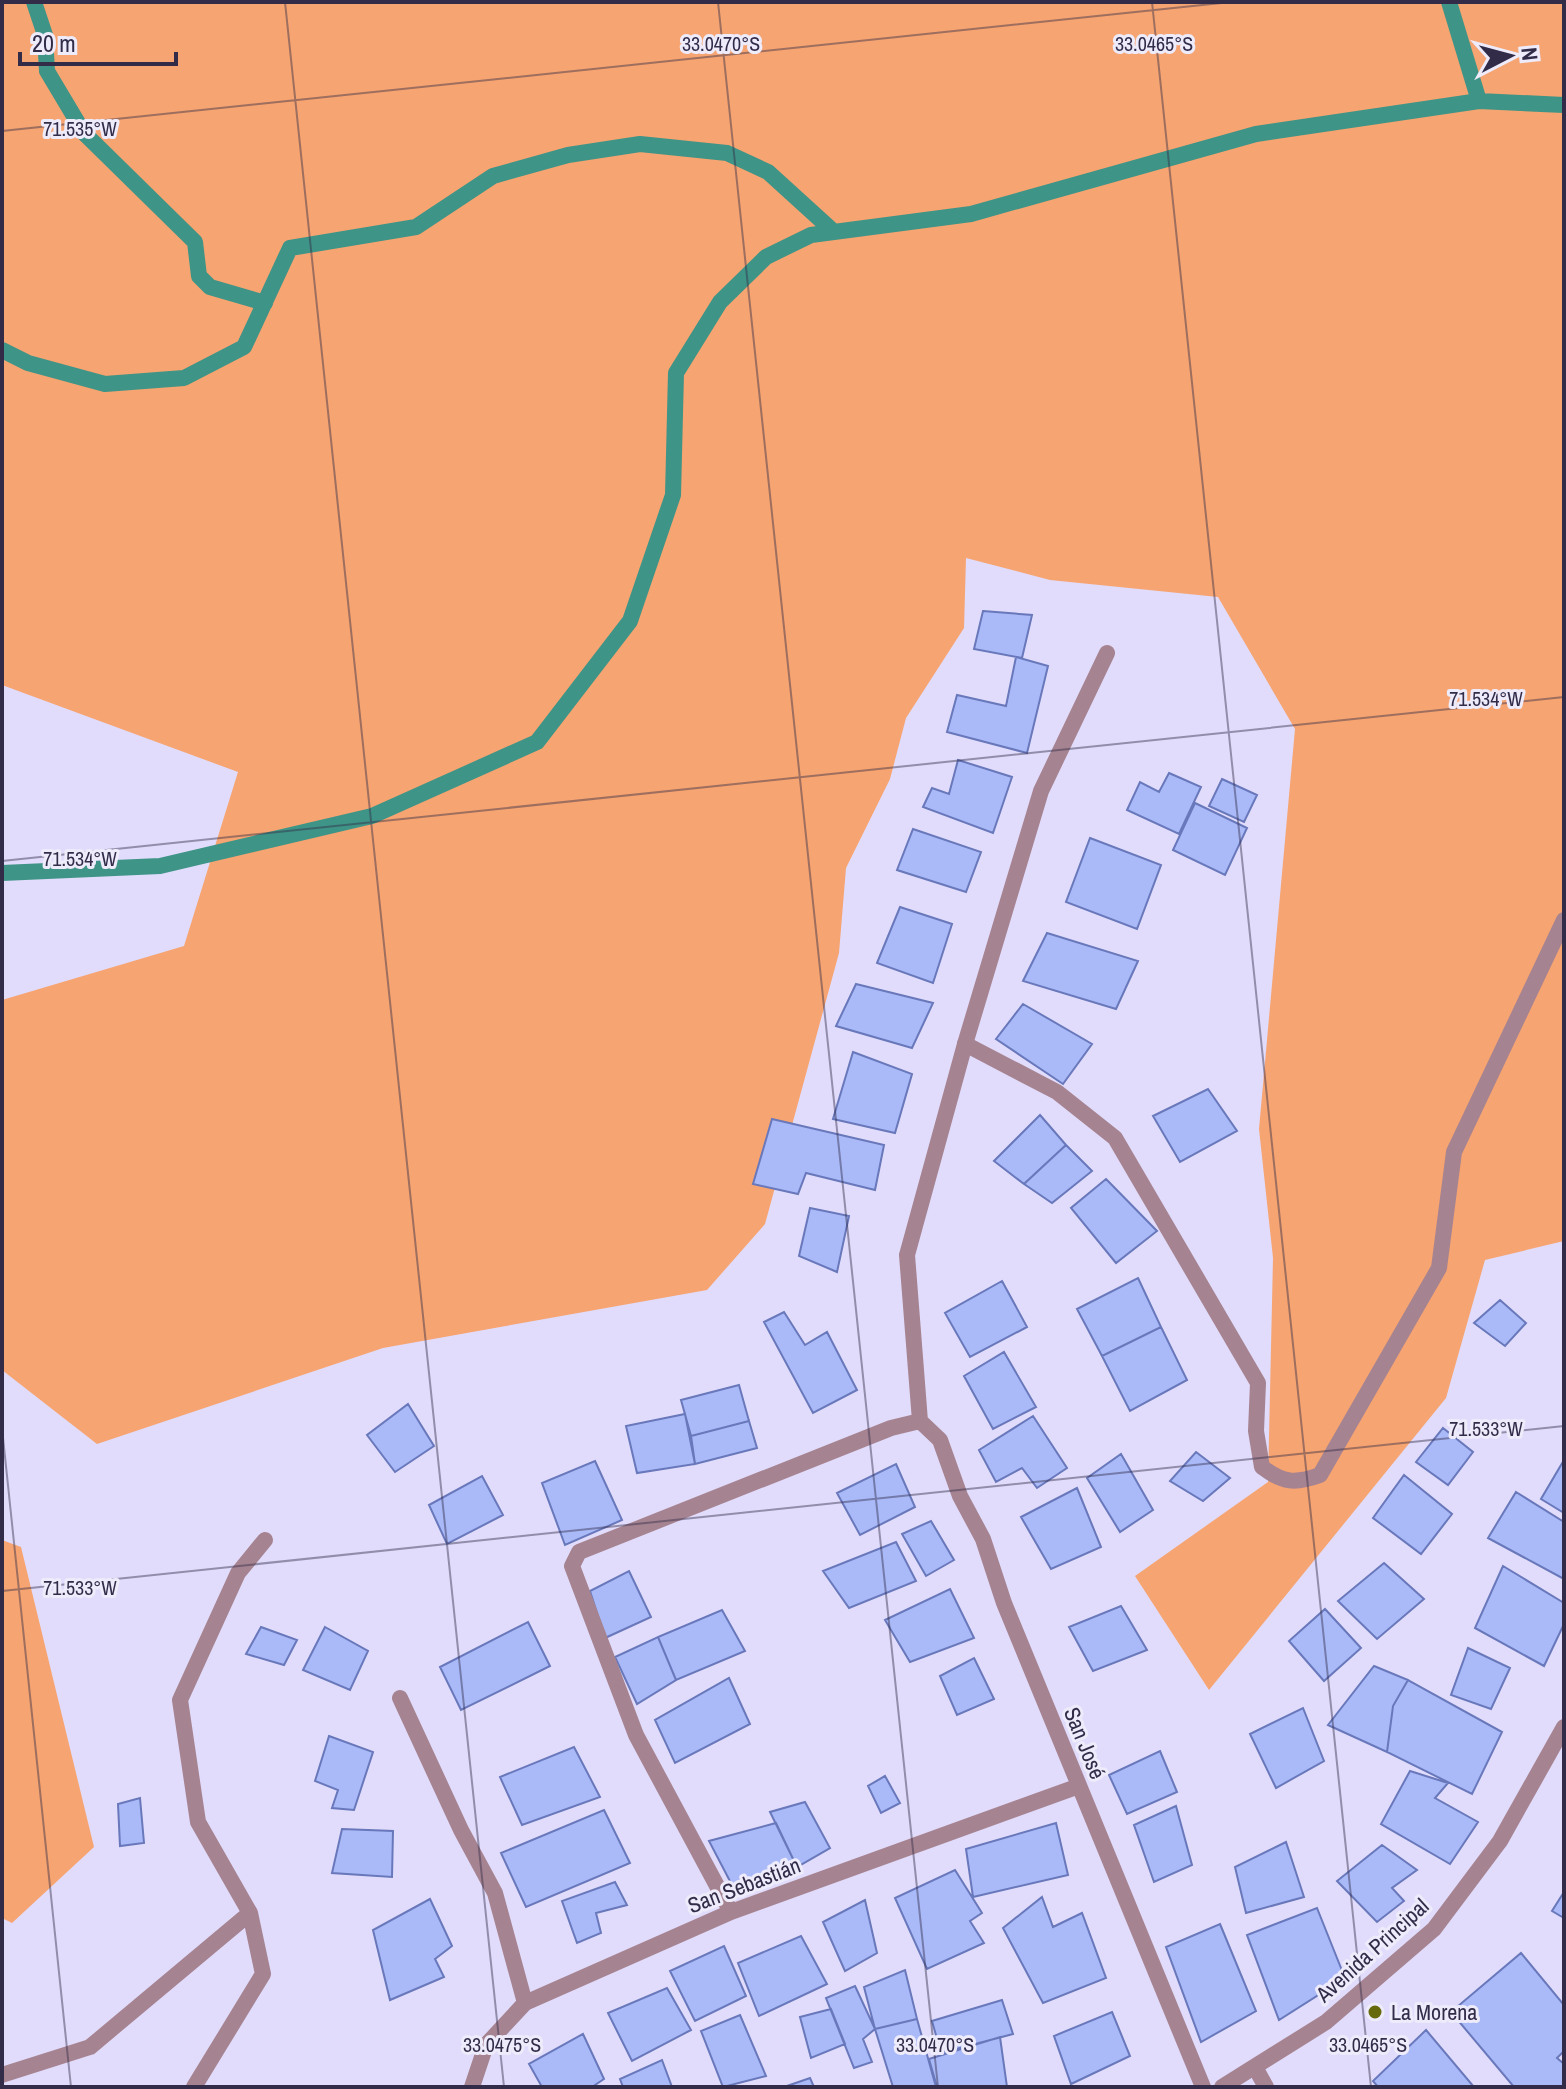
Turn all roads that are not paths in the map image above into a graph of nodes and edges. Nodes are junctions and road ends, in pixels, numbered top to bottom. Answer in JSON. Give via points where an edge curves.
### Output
{"nodes":[{"id":1,"x":1107,"y":653,"type":"dead end"},
{"id":2,"x":1564,"y":920,"type":"edge"},
{"id":3,"x":965,"y":1044,"type":"junction"},
{"id":4,"x":920,"y":1421,"type":"junction"},
{"id":5,"x":265,"y":1540,"type":"dead end"},
{"id":6,"x":400,"y":1698,"type":"dead end"},
{"id":7,"x":1564,"y":1727,"type":"edge"},
{"id":8,"x":1079,"y":1786,"type":"junction"},
{"id":9,"x":731,"y":1912,"type":"junction"},
{"id":10,"x":250,"y":1913,"type":"junction"},
{"id":11,"x":525,"y":2003,"type":"junction"},
{"id":12,"x":1256,"y":2069,"type":"junction"},
{"id":13,"x":2,"y":2075,"type":"edge"},
{"id":14,"x":194,"y":2087,"type":"edge"},
{"id":15,"x":472,"y":2087,"type":"edge"},
{"id":16,"x":1203,"y":2087,"type":"edge"},
{"id":17,"x":1222,"y":2087,"type":"edge"},
{"id":18,"x":1266,"y":2087,"type":"edge"}],
"edges":[{"from":1,"to":3,"type":"street","via":[[1041,791]]},
{"from":2,"to":3,"type":"street","via":[[1454,1152],[1439,1268],[1320,1475],[1299,1483],[1280,1481],[1262,1467],[1256,1431],[1258,1383],[1115,1138],[1057,1092]]},
{"from":3,"to":4,"type":"street","via":[[907,1255]]},
{"from":4,"to":8,"type":"street","name":"San José","via":[[940,1440]]},
{"from":4,"to":9,"type":"street","via":[[579,1552],[572,1566],[636,1735]]},
{"from":5,"to":10,"type":"street","via":[[238,1573],[180,1700],[198,1822]]},
{"from":6,"to":11,"type":"street","via":[[495,1893]]},
{"from":7,"to":12,"type":"street","name":"Avenida Principal","via":[[1500,1841],[1434,1929],[1326,2022]]},
{"from":8,"to":9,"type":"street","name":"San Sebastián"},
{"from":8,"to":16,"type":"street","name":"San José"},
{"from":9,"to":11,"type":"street","name":"San Sebastián"},
{"from":10,"to":13,"type":"street","via":[[90,2047]]},
{"from":10,"to":14,"type":"street","via":[[263,1974]]},
{"from":11,"to":15,"type":"street","name":"San Sebastián","via":[[486,2045]]},
{"from":12,"to":17,"type":"street","name":"Avenida Principal"},
{"from":12,"to":18,"type":"street"}]}
